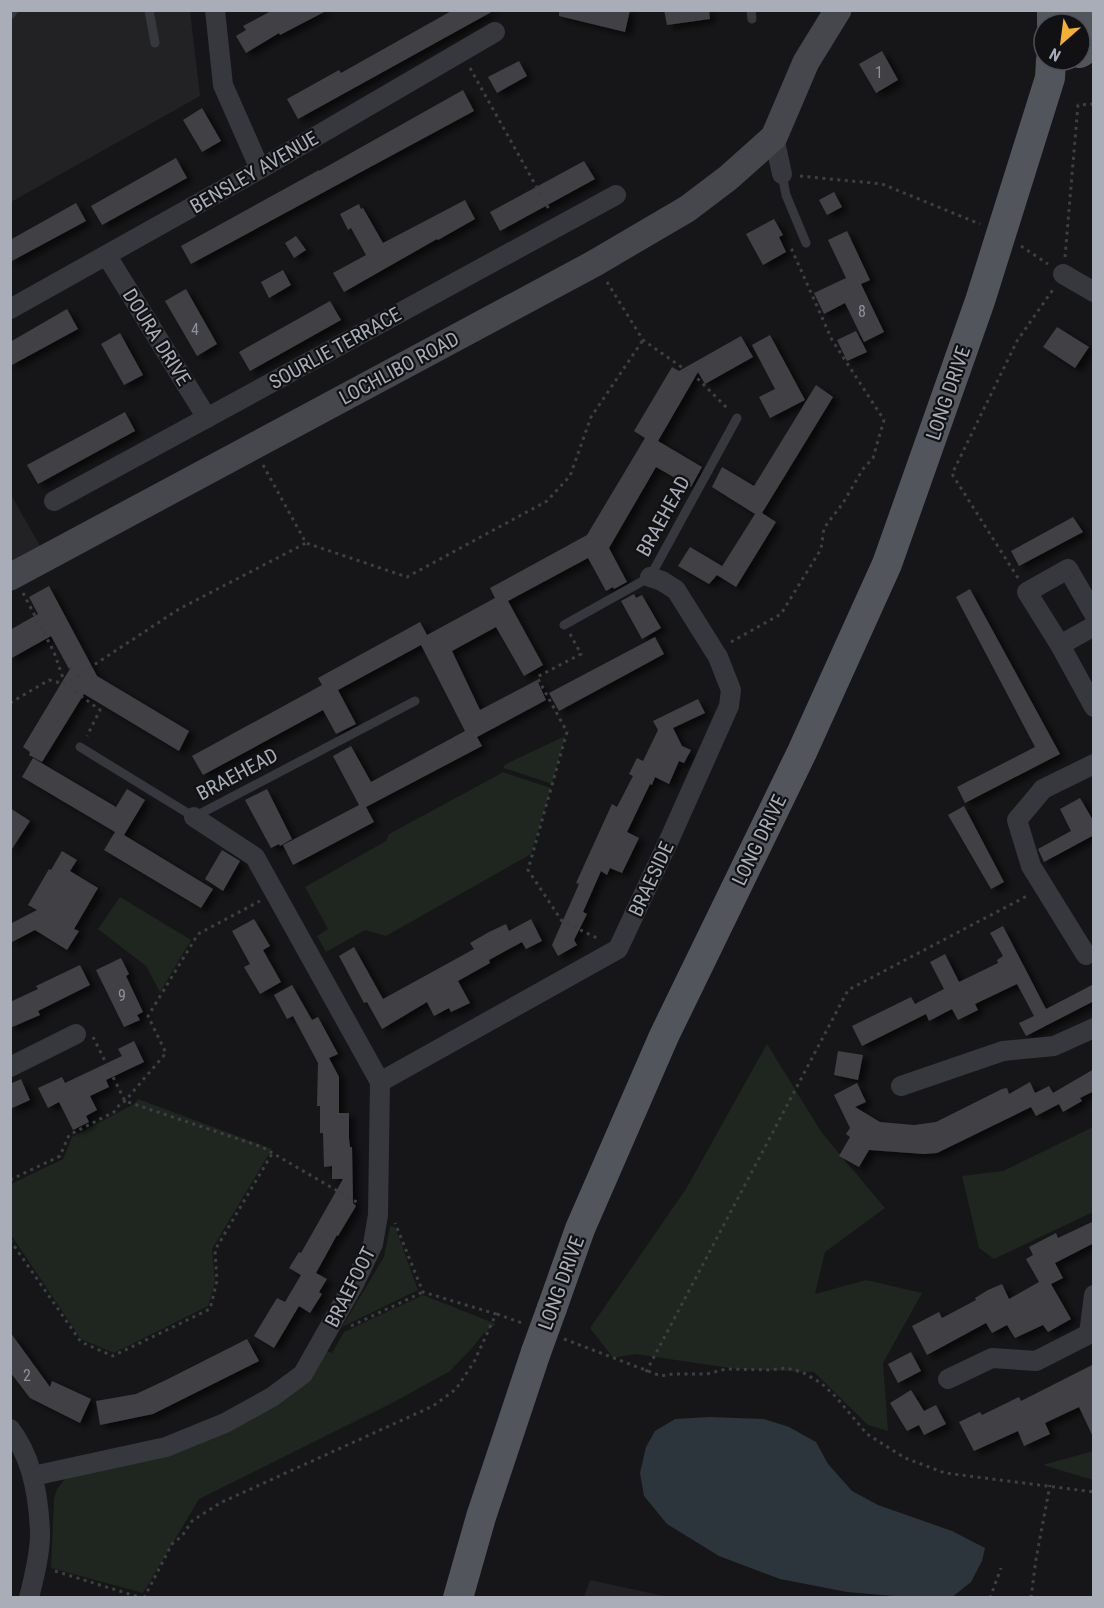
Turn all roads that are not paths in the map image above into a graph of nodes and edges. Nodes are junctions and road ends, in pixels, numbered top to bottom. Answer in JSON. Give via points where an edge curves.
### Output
{"nodes":[{"id":1,"x":14,"y":10,"type":"edge"},
{"id":2,"x":149,"y":10,"type":"edge"},
{"id":3,"x":215,"y":10,"type":"edge"},
{"id":4,"x":838,"y":10,"type":"edge"},
{"id":5,"x":1075,"y":10,"type":"edge"},
{"id":6,"x":10,"y":15,"type":"edge"},
{"id":7,"x":1094,"y":22,"type":"edge"},
{"id":8,"x":495,"y":32,"type":"dead end"},
{"id":9,"x":155,"y":43,"type":"dead end"},
{"id":10,"x":1055,"y":72,"type":"edge"},
{"id":11,"x":774,"y":137,"type":"junction"},
{"id":12,"x":260,"y":169,"type":"junction"},
{"id":13,"x":782,"y":174,"type":"joint"},
{"id":14,"x":616,"y":195,"type":"dead end"},
{"id":15,"x":806,"y":243,"type":"dead end"},
{"id":16,"x":107,"y":256,"type":"junction"},
{"id":17,"x":1063,"y":274,"type":"road end"},
{"id":18,"x":1094,"y":292,"type":"edge"},
{"id":19,"x":10,"y":309,"type":"edge"},
{"id":20,"x":207,"y":418,"type":"junction"},
{"id":21,"x":737,"y":418,"type":"road end"},
{"id":22,"x":54,"y":501,"type":"dead end"},
{"id":23,"x":12,"y":577,"type":"edge"},
{"id":24,"x":650,"y":577,"type":"junction"},
{"id":25,"x":1094,"y":614,"type":"edge"},
{"id":26,"x":564,"y":625,"type":"road end"},
{"id":27,"x":1094,"y":626,"type":"edge"},
{"id":28,"x":1060,"y":645,"type":"junction"},
{"id":29,"x":1091,"y":697,"type":"edge"},
{"id":30,"x":415,"y":701,"type":"dead end"},
{"id":31,"x":80,"y":747,"type":"road end"},
{"id":32,"x":1094,"y":764,"type":"edge"},
{"id":33,"x":194,"y":817,"type":"junction"},
{"id":34,"x":1086,"y":955,"type":"dead end"},
{"id":35,"x":1094,"y":1028,"type":"edge"},
{"id":36,"x":76,"y":1034,"type":"road end"},
{"id":37,"x":10,"y":1067,"type":"edge"},
{"id":38,"x":380,"y":1082,"type":"junction"},
{"id":39,"x":902,"y":1086,"type":"dead end"},
{"id":40,"x":1094,"y":1295,"type":"edge"},
{"id":41,"x":1091,"y":1335,"type":"edge"},
{"id":42,"x":948,"y":1379,"type":"dead end"},
{"id":43,"x":10,"y":1429,"type":"edge"},
{"id":44,"x":33,"y":1476,"type":"junction"},
{"id":45,"x":29,"y":1598,"type":"edge"},
{"id":46,"x":458,"y":1598,"type":"edge"}],
"edges":[{"from":1,"to":6,"type":"lane"},
{"from":2,"to":9,"type":"lane"},
{"from":3,"to":12,"type":"street","via":[[223,85]]},
{"from":4,"to":11,"type":"street","via":[[806,62]]},
{"from":5,"to":7,"type":"main road"},
{"from":8,"to":12,"type":"street","name":"BENSLEY AVENUE"},
{"from":10,"to":46,"type":"main road","name":"LONG DRIVE","bridge":true,"via":[[887,564],[802,752],[664,1036],[580,1229],[481,1517]]},
{"from":11,"to":13,"type":"street"},
{"from":11,"to":23,"type":"street","name":"LOCHLIBO ROAD","via":[[687,210]]},
{"from":12,"to":16,"type":"street","name":"BENSLEY AVENUE"},
{"from":13,"to":15,"type":"lane","via":[[786,195]]},
{"from":14,"to":20,"type":"street","name":"SOURLIE TERRACE"},
{"from":16,"to":19,"type":"street","name":"BENSLEY AVENUE"},
{"from":16,"to":20,"type":"street","name":"DOURA DRIVE"},
{"from":17,"to":18,"type":"street"},
{"from":20,"to":22,"type":"street","name":"SOURLIE TERRACE"},
{"from":21,"to":24,"type":"lane","name":"BRAEHEAD"},
{"from":24,"to":26,"type":"lane","name":"BRAEHEAD"},
{"from":24,"to":38,"type":"street","name":"BRAESIDE","via":[[675,590],[718,657],[731,690],[729,706],[618,948]]},
{"from":25,"to":28,"type":"street","via":[[1068,569],[1027,592]]},
{"from":27,"to":28,"type":"street"},
{"from":28,"to":29,"type":"street"},
{"from":30,"to":33,"type":"lane","name":"BRAEHEAD"},
{"from":31,"to":33,"type":"lane","name":"BRAEHEAD"},
{"from":32,"to":34,"type":"street","via":[[1043,789],[1017,820],[1031,866]]},
{"from":33,"to":38,"type":"street","name":"BRAEFOOT","via":[[255,857]]},
{"from":35,"to":39,"type":"street","via":[[1054,1046],[1003,1052]]},
{"from":36,"to":37,"type":"street"},
{"from":38,"to":44,"type":"street","name":"BRAEFOOT","via":[[378,1215],[373,1244],[303,1374],[225,1423],[166,1447]]},
{"from":40,"to":41,"type":"street"},
{"from":41,"to":42,"type":"street","via":[[1036,1360],[992,1358]]},
{"from":43,"to":44,"type":"street"},
{"from":44,"to":45,"type":"street","via":[[40,1535]]}]}
